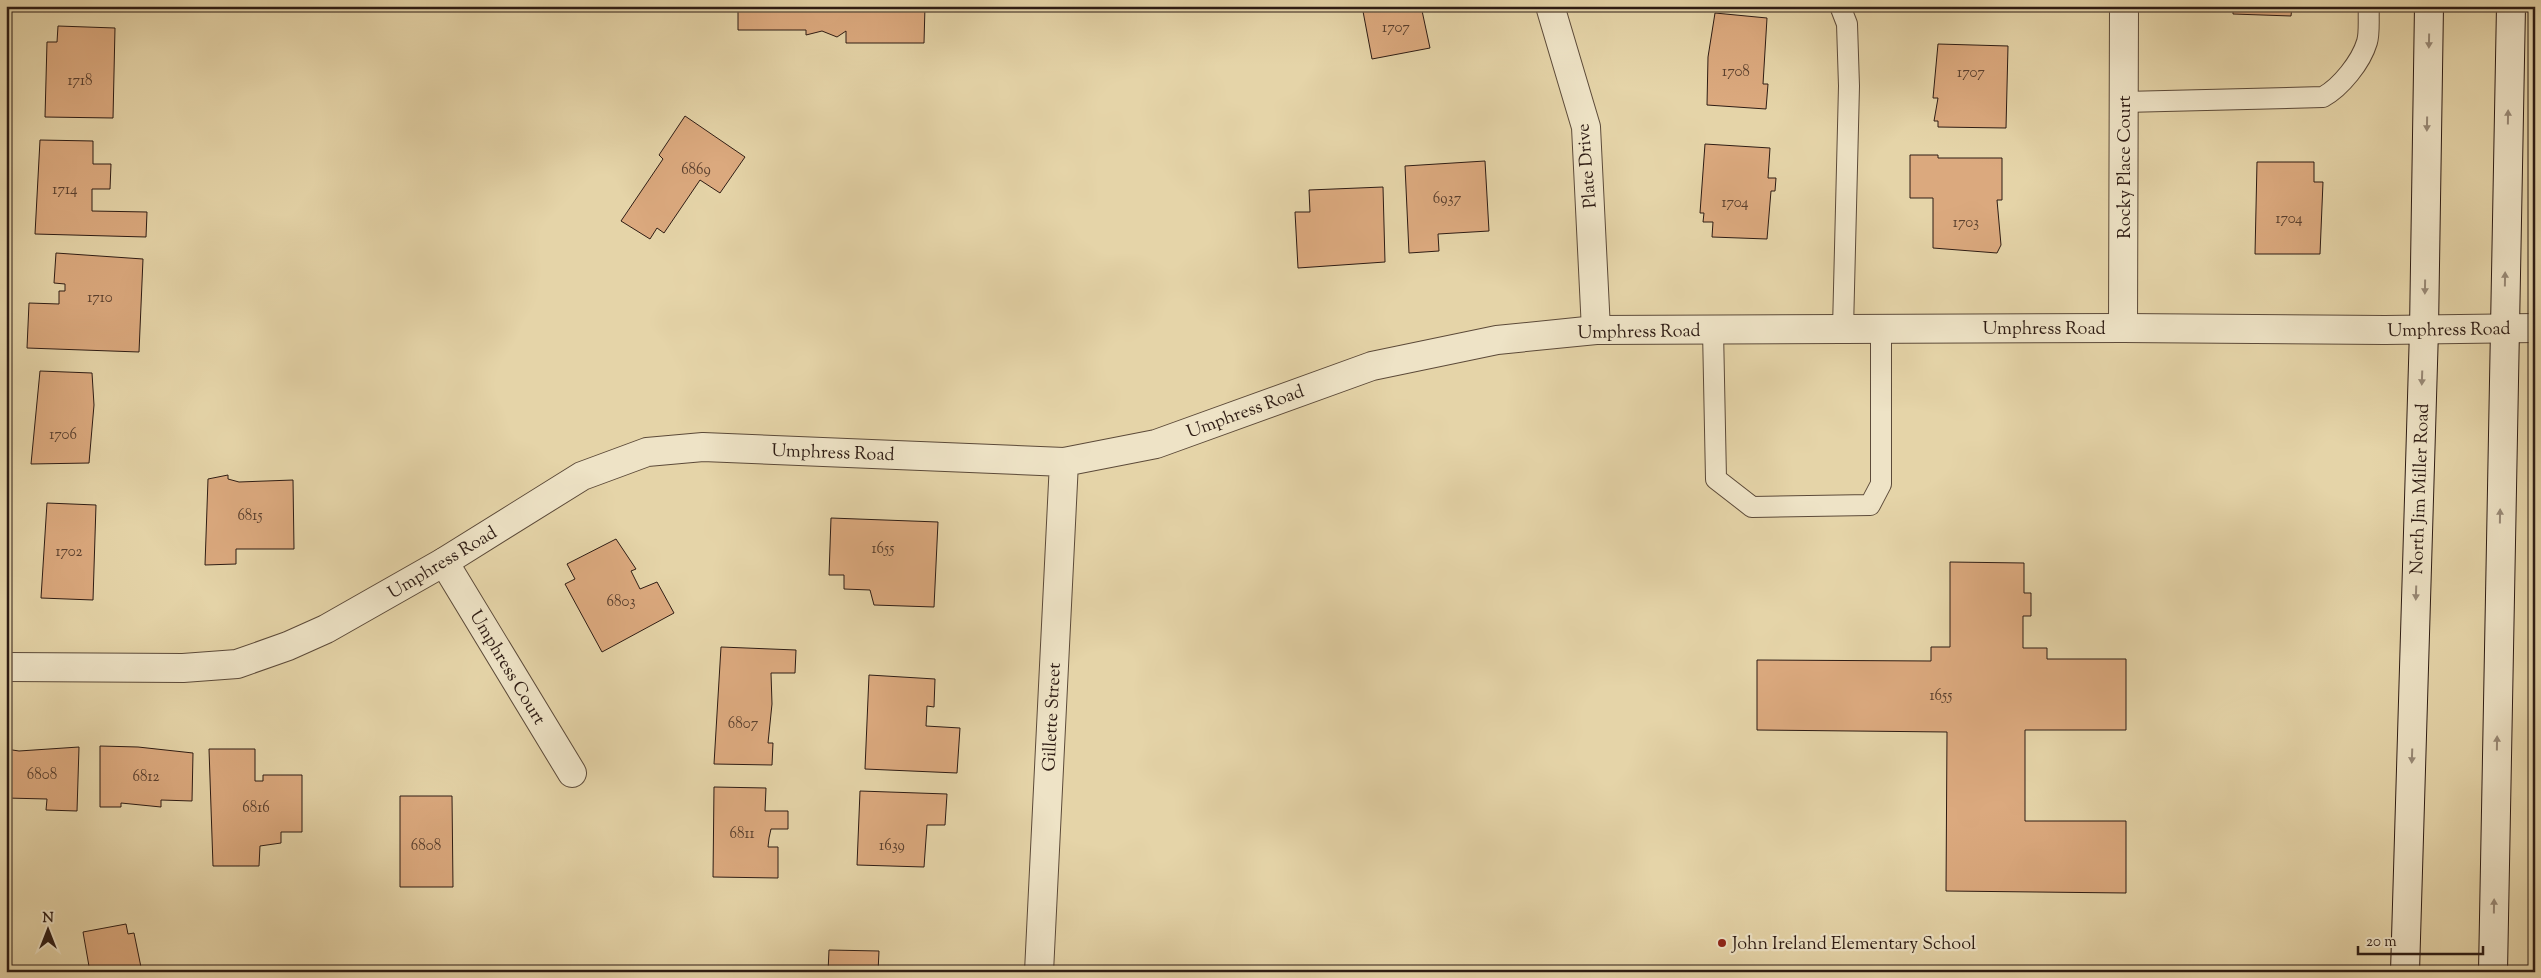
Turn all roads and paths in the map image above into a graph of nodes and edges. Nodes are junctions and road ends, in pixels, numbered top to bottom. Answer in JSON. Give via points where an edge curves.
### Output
{"nodes":[{"id":1,"x":1550,"y":6,"type":"edge"},
{"id":2,"x":1840,"y":6,"type":"edge"},
{"id":3,"x":2124,"y":6,"type":"edge"},
{"id":4,"x":2369,"y":6,"type":"edge"},
{"id":5,"x":2429,"y":6,"type":"edge"},
{"id":6,"x":2511,"y":6,"type":"edge"},
{"id":7,"x":2124,"y":102,"type":"junction"},
{"id":8,"x":2123,"y":328,"type":"junction"},
{"id":9,"x":2504,"y":328,"type":"junction"},
{"id":10,"x":2535,"y":328,"type":"edge"},
{"id":11,"x":1843,"y":329,"type":"junction"},
{"id":12,"x":1881,"y":329,"type":"junction"},
{"id":13,"x":1596,"y":330,"type":"junction"},
{"id":14,"x":1712,"y":330,"type":"junction"},
{"id":15,"x":2424,"y":330,"type":"junction"},
{"id":16,"x":1064,"y":462,"type":"junction"},
{"id":17,"x":444,"y":562,"type":"junction"},
{"id":18,"x":6,"y":666,"type":"edge"},
{"id":19,"x":572,"y":773,"type":"dead end"},
{"id":20,"x":1039,"y":972,"type":"edge"},
{"id":21,"x":2405,"y":972,"type":"edge"},
{"id":22,"x":2493,"y":972,"type":"edge"}],
"edges":[{"from":1,"to":13,"type":"street","name":"Plate Drive","via":[[1586,127]]},
{"from":2,"to":11,"type":"lane","via":[[1847,24],[1849,86]]},
{"from":3,"to":7,"type":"street","name":"Rocky Place Court"},
{"from":4,"to":7,"type":"lane","via":[[2367,42],[2346,80],[2323,97]]},
{"from":5,"to":15,"type":"street","name":"North Jim Miller Road","one_way":true},
{"from":9,"to":6,"type":"street","one_way":true},
{"from":7,"to":8,"type":"street","name":"Rocky Place Court"},
{"from":8,"to":12,"type":"street","name":"Umphress Road"},
{"from":8,"to":15,"type":"street","name":"Umphress Road"},
{"from":9,"to":10,"type":"street","name":"Umphress Road"},
{"from":9,"to":15,"type":"street","name":"Umphress Road"},
{"from":22,"to":9,"type":"street","one_way":true},
{"from":11,"to":12,"type":"street","name":"Umphress Road"},
{"from":11,"to":14,"type":"street","name":"Umphress Road"},
{"from":12,"to":14,"type":"lane","via":[[1881,484],[1870,505],[1762,507],[1752,507],[1716,479]]},
{"from":13,"to":14,"type":"street","name":"Umphress Road"},
{"from":13,"to":16,"type":"street","name":"Umphress Road","via":[[1496,340],[1372,366],[1156,444]]},
{"from":15,"to":21,"type":"street","name":"North Jim Miller Road","one_way":true},
{"from":16,"to":17,"type":"street","name":"Umphress Road","via":[[703,447],[647,452],[582,476]]},
{"from":16,"to":20,"type":"street","name":"Gillette Street"},
{"from":17,"to":18,"type":"street","name":"Umphress Road","via":[[326,629],[237,664],[183,668]]},
{"from":17,"to":19,"type":"street","name":"Umphress Court"}]}
